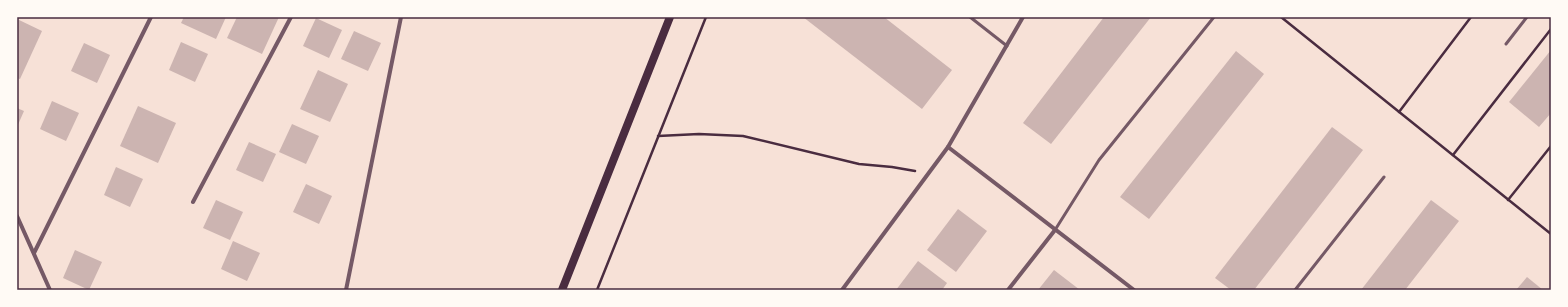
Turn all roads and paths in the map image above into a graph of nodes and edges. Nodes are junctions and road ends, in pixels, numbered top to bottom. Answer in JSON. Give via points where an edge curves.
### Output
{"nodes":[{"id":1,"x":151,"y":17,"type":"edge"},
{"id":2,"x":291,"y":17,"type":"edge"},
{"id":3,"x":401,"y":17,"type":"edge"},
{"id":4,"x":670,"y":17,"type":"edge"},
{"id":5,"x":706,"y":17,"type":"edge"},
{"id":6,"x":970,"y":17,"type":"edge"},
{"id":7,"x":1023,"y":17,"type":"edge"},
{"id":8,"x":1214,"y":17,"type":"edge"},
{"id":9,"x":1281,"y":17,"type":"edge"},
{"id":10,"x":1471,"y":17,"type":"edge"},
{"id":11,"x":1528,"y":17,"type":"edge"},
{"id":12,"x":1551,"y":29,"type":"edge"},
{"id":13,"x":1506,"y":44,"type":"dead end"},
{"id":14,"x":1007,"y":46,"type":"junction"},
{"id":15,"x":1399,"y":112,"type":"junction"},
{"id":16,"x":658,"y":136,"type":"junction"},
{"id":17,"x":1551,"y":146,"type":"edge"},
{"id":18,"x":948,"y":147,"type":"junction"},
{"id":19,"x":1453,"y":155,"type":"junction"},
{"id":20,"x":926,"y":177,"type":"junction"},
{"id":21,"x":1384,"y":177,"type":"dead end"},
{"id":22,"x":1508,"y":200,"type":"junction"},
{"id":23,"x":193,"y":202,"type":"dead end"},
{"id":24,"x":17,"y":216,"type":"edge"},
{"id":25,"x":1055,"y":230,"type":"junction"},
{"id":26,"x":1551,"y":234,"type":"edge"},
{"id":27,"x":34,"y":253,"type":"junction"},
{"id":28,"x":50,"y":290,"type":"edge"},
{"id":29,"x":346,"y":290,"type":"edge"},
{"id":30,"x":562,"y":290,"type":"edge"},
{"id":31,"x":597,"y":290,"type":"edge"},
{"id":32,"x":842,"y":290,"type":"edge"},
{"id":33,"x":1008,"y":290,"type":"edge"},
{"id":34,"x":1134,"y":290,"type":"edge"},
{"id":35,"x":1295,"y":290,"type":"edge"}],
"edges":[{"from":1,"to":27,"type":"street"},
{"from":2,"to":23,"type":"street"},
{"from":3,"to":29,"type":"street"},
{"from":4,"to":30,"type":"main road"},
{"from":5,"to":16,"type":"path"},
{"from":6,"to":14,"type":"lane"},
{"from":7,"to":14,"type":"street"},
{"from":8,"to":25,"type":"lane","via":[[1099,160]]},
{"from":9,"to":15,"type":"path"},
{"from":10,"to":15,"type":"path"},
{"from":11,"to":13,"type":"lane"},
{"from":12,"to":19,"type":"path"},
{"from":14,"to":18,"type":"street"},
{"from":15,"to":19,"type":"path"},
{"from":16,"to":20,"type":"path","via":[[743,136],[859,164],[911,170]]},
{"from":16,"to":31,"type":"path"},
{"from":17,"to":22,"type":"path"},
{"from":18,"to":20,"type":"street"},
{"from":18,"to":25,"type":"street"},
{"from":19,"to":22,"type":"path"},
{"from":20,"to":32,"type":"street"},
{"from":21,"to":35,"type":"lane"},
{"from":22,"to":26,"type":"path"},
{"from":24,"to":27,"type":"street"},
{"from":25,"to":33,"type":"street"},
{"from":25,"to":34,"type":"street"},
{"from":27,"to":28,"type":"street"}]}
